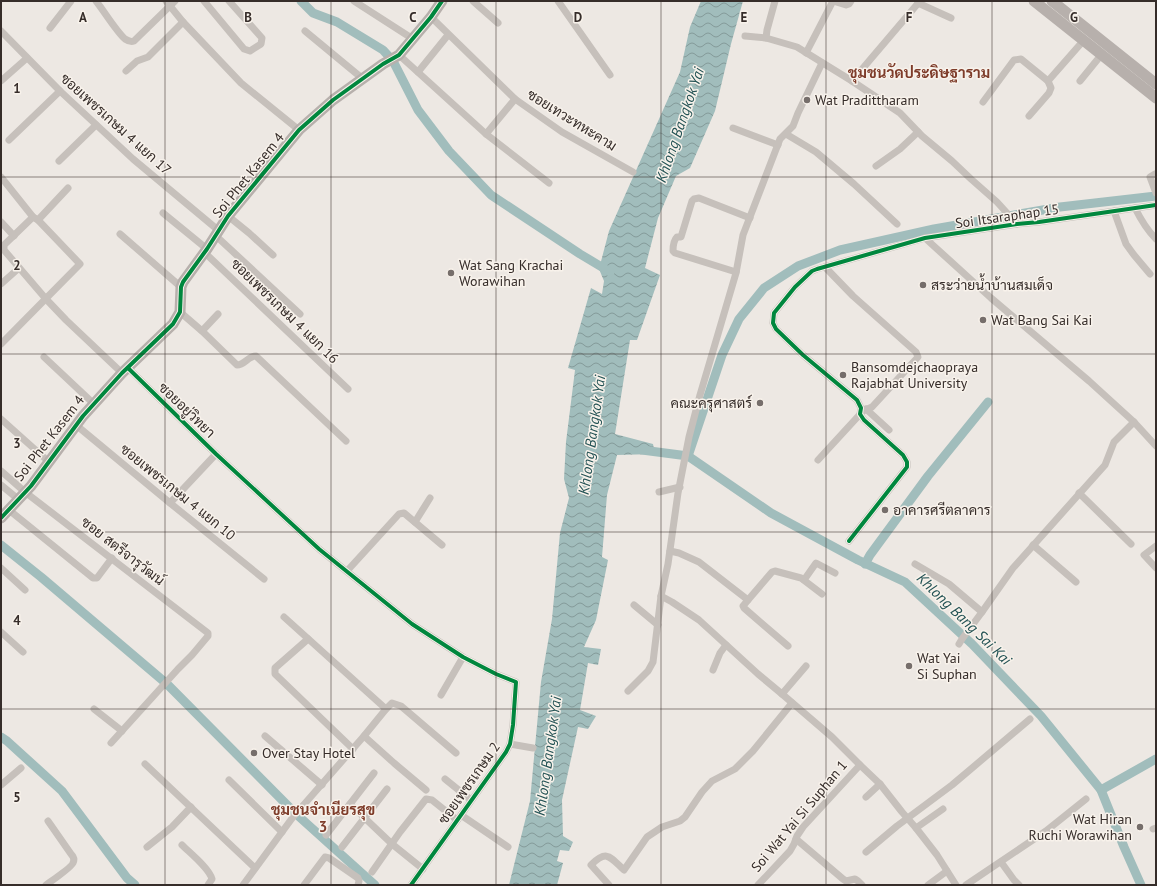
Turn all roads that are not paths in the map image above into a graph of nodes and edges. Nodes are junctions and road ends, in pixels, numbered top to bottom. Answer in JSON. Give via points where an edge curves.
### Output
{"nodes":[{"id":1,"x":71,"y":1,"type":"edge"},
{"id":2,"x":96,"y":1,"type":"edge"},
{"id":3,"x":204,"y":1,"type":"edge"},
{"id":4,"x":229,"y":1,"type":"edge"},
{"id":5,"x":354,"y":1,"type":"edge"},
{"id":6,"x":473,"y":1,"type":"edge"},
{"id":7,"x":558,"y":1,"type":"edge"},
{"id":8,"x":775,"y":1,"type":"edge"},
{"id":9,"x":833,"y":1,"type":"edge"},
{"id":10,"x":851,"y":1,"type":"edge"},
{"id":11,"x":1034,"y":1,"type":"edge"},
{"id":12,"x":1052,"y":1,"type":"edge"},
{"id":13,"x":919,"y":2,"type":"edge"},
{"id":14,"x":170,"y":3,"type":"edge"},
{"id":15,"x":437,"y":3,"type":"edge"},
{"id":16,"x":431,"y":17,"type":"junction"},
{"id":17,"x":951,"y":18,"type":"dead end"},
{"id":18,"x":183,"y":22,"type":"junction"},
{"id":19,"x":498,"y":23,"type":"dead end"},
{"id":20,"x":50,"y":28,"type":"dead end"},
{"id":21,"x":1,"y":31,"type":"edge"},
{"id":22,"x":305,"y":32,"type":"dead end"},
{"id":23,"x":448,"y":35,"type":"junction"},
{"id":24,"x":745,"y":36,"type":"dead end"},
{"id":25,"x":766,"y":38,"type":"junction"},
{"id":26,"x":413,"y":39,"type":"junction"},
{"id":27,"x":1084,"y":40,"type":"junction"},
{"id":28,"x":806,"y":53,"type":"junction"},
{"id":29,"x":1102,"y":54,"type":"junction"},
{"id":30,"x":396,"y":56,"type":"junction"},
{"id":31,"x":27,"y":58,"type":"junction"},
{"id":32,"x":822,"y":63,"type":"junction"},
{"id":33,"x":126,"y":71,"type":"dead end"},
{"id":34,"x":418,"y":72,"type":"junction"},
{"id":35,"x":610,"y":75,"type":"dead end"},
{"id":36,"x":363,"y":79,"type":"junction"},
{"id":37,"x":1,"y":81,"type":"edge"},
{"id":38,"x":852,"y":81,"type":"junction"},
{"id":39,"x":1048,"y":81,"type":"junction"},
{"id":40,"x":1080,"y":81,"type":"dead end"},
{"id":41,"x":1156,"y":84,"type":"edge"},
{"id":42,"x":60,"y":91,"type":"junction"},
{"id":43,"x":1156,"y":98,"type":"edge"},
{"id":44,"x":515,"y":99,"type":"junction"},
{"id":45,"x":983,"y":102,"type":"dead end"},
{"id":46,"x":1029,"y":116,"type":"dead end"},
{"id":47,"x":96,"y":125,"type":"junction"},
{"id":48,"x":733,"y":128,"type":"dead end"},
{"id":49,"x":299,"y":130,"type":"junction"},
{"id":50,"x":918,"y":132,"type":"junction"},
{"id":51,"x":486,"y":134,"type":"junction"},
{"id":52,"x":786,"y":134,"type":"junction"},
{"id":53,"x":9,"y":140,"type":"dead end"},
{"id":54,"x":778,"y":145,"type":"junction"},
{"id":55,"x":58,"y":161,"type":"dead end"},
{"id":56,"x":876,"y":166,"type":"dead end"},
{"id":57,"x":633,"y":172,"type":"dead end"},
{"id":58,"x":1155,"y":174,"type":"dead end"},
{"id":59,"x":1,"y":177,"type":"edge"},
{"id":60,"x":548,"y":183,"type":"dead end"},
{"id":61,"x":68,"y":188,"type":"dead end"},
{"id":62,"x":1156,"y":193,"type":"edge"},
{"id":63,"x":1156,"y":205,"type":"edge"},
{"id":64,"x":1135,"y":208,"type":"junction"},
{"id":65,"x":1114,"y":211,"type":"junction"},
{"id":66,"x":163,"y":213,"type":"dead end"},
{"id":67,"x":228,"y":216,"type":"junction"},
{"id":68,"x":35,"y":218,"type":"junction"},
{"id":69,"x":750,"y":218,"type":"junction"},
{"id":70,"x":1015,"y":221,"type":"junction"},
{"id":71,"x":1,"y":222,"type":"edge"},
{"id":72,"x":897,"y":224,"type":"dead end"},
{"id":73,"x":217,"y":233,"type":"junction"},
{"id":74,"x":120,"y":234,"type":"dead end"},
{"id":75,"x":14,"y":236,"type":"junction"},
{"id":76,"x":925,"y":238,"type":"junction"},
{"id":77,"x":1156,"y":239,"type":"edge"},
{"id":78,"x":206,"y":251,"type":"junction"},
{"id":79,"x":273,"y":255,"type":"dead end"},
{"id":80,"x":825,"y":267,"type":"junction"},
{"id":81,"x":19,"y":268,"type":"junction"},
{"id":82,"x":736,"y":272,"type":"junction"},
{"id":83,"x":1150,"y":274,"type":"dead end"},
{"id":84,"x":1,"y":284,"type":"edge"},
{"id":85,"x":181,"y":287,"type":"junction"},
{"id":86,"x":46,"y":299,"type":"junction"},
{"id":87,"x":180,"y":312,"type":"junction"},
{"id":88,"x":218,"y":314,"type":"dead end"},
{"id":89,"x":300,"y":314,"type":"dead end"},
{"id":90,"x":202,"y":331,"type":"junction"},
{"id":91,"x":1,"y":344,"type":"edge"},
{"id":92,"x":44,"y":357,"type":"dead end"},
{"id":93,"x":125,"y":370,"type":"junction"},
{"id":94,"x":348,"y":389,"type":"dead end"},
{"id":95,"x":94,"y":404,"type":"junction"},
{"id":96,"x":863,"y":412,"type":"junction"},
{"id":97,"x":1,"y":419,"type":"edge"},
{"id":98,"x":1134,"y":422,"type":"junction"},
{"id":99,"x":76,"y":425,"type":"junction"},
{"id":100,"x":888,"y":430,"type":"dead end"},
{"id":101,"x":346,"y":441,"type":"dead end"},
{"id":102,"x":1156,"y":446,"type":"edge"},
{"id":103,"x":216,"y":454,"type":"junction"},
{"id":104,"x":818,"y":460,"type":"dead end"},
{"id":105,"x":49,"y":462,"type":"junction"},
{"id":106,"x":1,"y":471,"type":"edge"},
{"id":107,"x":1,"y":485,"type":"edge"},
{"id":108,"x":680,"y":487,"type":"junction"},
{"id":109,"x":659,"y":492,"type":"dead end"},
{"id":110,"x":1079,"y":494,"type":"junction"},
{"id":111,"x":22,"y":496,"type":"junction"},
{"id":112,"x":430,"y":498,"type":"dead end"},
{"id":113,"x":170,"y":503,"type":"junction"},
{"id":114,"x":5,"y":514,"type":"edge"},
{"id":115,"x":415,"y":522,"type":"junction"},
{"id":116,"x":849,"y":541,"type":"dead end"},
{"id":117,"x":1131,"y":544,"type":"dead end"},
{"id":118,"x":442,"y":545,"type":"dead end"},
{"id":119,"x":1033,"y":545,"type":"junction"},
{"id":120,"x":1156,"y":546,"type":"edge"},
{"id":121,"x":670,"y":551,"type":"junction"},
{"id":122,"x":112,"y":558,"type":"junction"},
{"id":123,"x":914,"y":564,"type":"dead end"},
{"id":124,"x":1,"y":568,"type":"edge"},
{"id":125,"x":1156,"y":568,"type":"edge"},
{"id":126,"x":347,"y":571,"type":"junction"},
{"id":127,"x":835,"y":573,"type":"dead end"},
{"id":128,"x":264,"y":579,"type":"dead end"},
{"id":129,"x":804,"y":580,"type":"junction"},
{"id":130,"x":1076,"y":582,"type":"dead end"},
{"id":131,"x":25,"y":590,"type":"dead end"},
{"id":132,"x":822,"y":594,"type":"dead end"},
{"id":133,"x":661,"y":596,"type":"junction"},
{"id":134,"x":748,"y":600,"type":"junction"},
{"id":135,"x":634,"y":605,"type":"dead end"},
{"id":136,"x":982,"y":612,"type":"junction"},
{"id":137,"x":284,"y":617,"type":"dead end"},
{"id":138,"x":658,"y":624,"type":"junction"},
{"id":139,"x":1,"y":632,"type":"edge"},
{"id":140,"x":308,"y":639,"type":"junction"},
{"id":141,"x":962,"y":639,"type":"dead end"},
{"id":142,"x":726,"y":645,"type":"junction"},
{"id":143,"x":788,"y":646,"type":"dead end"},
{"id":144,"x":22,"y":652,"type":"dead end"},
{"id":145,"x":463,"y":657,"type":"junction"},
{"id":146,"x":806,"y":666,"type":"dead end"},
{"id":147,"x":713,"y":670,"type":"dead end"},
{"id":148,"x":517,"y":684,"type":"joint"},
{"id":149,"x":628,"y":691,"type":"dead end"},
{"id":150,"x":782,"y":694,"type":"junction"},
{"id":151,"x":441,"y":695,"type":"dead end"},
{"id":152,"x":792,"y":703,"type":"junction"},
{"id":153,"x":94,"y":709,"type":"dead end"},
{"id":154,"x":386,"y":709,"type":"junction"},
{"id":155,"x":1030,"y":720,"type":"dead end"},
{"id":156,"x":122,"y":731,"type":"junction"},
{"id":157,"x":265,"y":736,"type":"dead end"},
{"id":158,"x":364,"y":736,"type":"junction"},
{"id":159,"x":111,"y":743,"type":"dead end"},
{"id":160,"x":510,"y":744,"type":"junction"},
{"id":161,"x":533,"y":748,"type":"dead end"},
{"id":162,"x":353,"y":749,"type":"junction"},
{"id":163,"x":456,"y":753,"type":"dead end"},
{"id":164,"x":145,"y":764,"type":"dead end"},
{"id":165,"x":860,"y":765,"type":"junction"},
{"id":166,"x":21,"y":768,"type":"dead end"},
{"id":167,"x":374,"y":773,"type":"dead end"},
{"id":168,"x":444,"y":778,"type":"dead end"},
{"id":169,"x":229,"y":780,"type":"dead end"},
{"id":170,"x":880,"y":784,"type":"junction"},
{"id":171,"x":1,"y":785,"type":"edge"},
{"id":172,"x":322,"y":785,"type":"junction"},
{"id":173,"x":386,"y":789,"type":"dead end"},
{"id":174,"x":426,"y":790,"type":"dead end"},
{"id":175,"x":866,"y":797,"type":"dead end"},
{"id":176,"x":1086,"y":799,"type":"dead end"},
{"id":177,"x":471,"y":800,"type":"junction"},
{"id":178,"x":350,"y":804,"type":"junction"},
{"id":179,"x":191,"y":807,"type":"junction"},
{"id":180,"x":944,"y":809,"type":"dead end"},
{"id":181,"x":459,"y":817,"type":"junction"},
{"id":182,"x":363,"y":818,"type":"junction"},
{"id":183,"x":908,"y":818,"type":"junction"},
{"id":184,"x":48,"y":821,"type":"dead end"},
{"id":185,"x":916,"y":828,"type":"junction"},
{"id":186,"x":282,"y":832,"type":"junction"},
{"id":187,"x":326,"y":835,"type":"dead end"},
{"id":188,"x":796,"y":839,"type":"junction"},
{"id":189,"x":392,"y":844,"type":"junction"},
{"id":190,"x":182,"y":845,"type":"dead end"},
{"id":191,"x":147,"y":847,"type":"dead end"},
{"id":192,"x":342,"y":847,"type":"dead end"},
{"id":193,"x":508,"y":848,"type":"dead end"},
{"id":194,"x":866,"y":852,"type":"dead end"},
{"id":195,"x":1001,"y":862,"type":"junction"},
{"id":196,"x":255,"y":868,"type":"junction"},
{"id":197,"x":423,"y":869,"type":"junction"},
{"id":198,"x":947,"y":870,"type":"junction"},
{"id":199,"x":372,"y":872,"type":"dead end"},
{"id":200,"x":358,"y":882,"type":"edge"},
{"id":201,"x":46,"y":885,"type":"edge"},
{"id":202,"x":208,"y":885,"type":"edge"},
{"id":203,"x":243,"y":885,"type":"edge"},
{"id":204,"x":304,"y":885,"type":"edge"},
{"id":205,"x":410,"y":885,"type":"edge"},
{"id":206,"x":609,"y":885,"type":"edge"},
{"id":207,"x":758,"y":885,"type":"edge"},
{"id":208,"x":862,"y":885,"type":"edge"},
{"id":209,"x":928,"y":885,"type":"edge"},
{"id":210,"x":956,"y":885,"type":"edge"},
{"id":211,"x":966,"y":885,"type":"edge"},
{"id":212,"x":1019,"y":885,"type":"edge"}],
"edges":[{"from":1,"to":20,"type":"street"},
{"from":2,"to":14,"type":"street","via":[[131,42]]},
{"from":3,"to":4,"type":"street","via":[[244,49],[250,51],[261,44],[262,38]]},
{"from":5,"to":26,"type":"street"},
{"from":6,"to":19,"type":"street"},
{"from":7,"to":35,"type":"street"},
{"from":8,"to":25,"type":"street"},
{"from":9,"to":10,"type":"street","via":[[846,5]]},
{"from":9,"to":28,"type":"street"},
{"from":11,"to":27,"type":"street"},
{"from":12,"to":41,"type":"street"},
{"from":13,"to":17,"type":"street"},
{"from":13,"to":38,"type":"street"},
{"from":14,"to":18,"type":"street"},
{"from":15,"to":16,"type":"street","name":"Soi Phet Kasem 4"},
{"from":16,"to":23,"type":"street","name":"ซอยเทวะทหะคาม"},
{"from":16,"to":26,"type":"street","name":"Soi Phet Kasem 4"},
{"from":18,"to":33,"type":"street","via":[[148,57],[137,61]]},
{"from":18,"to":49,"type":"street","via":[[241,83]]},
{"from":21,"to":31,"type":"street","name":"ซอยเพชรเกษม 4 แยก 17"},
{"from":22,"to":36,"type":"street"},
{"from":23,"to":34,"type":"street"},
{"from":23,"to":44,"type":"street","name":"ซอยเทวะทหะคาม"},
{"from":24,"to":25,"type":"street"},
{"from":25,"to":28,"type":"street","via":[[796,47]]},
{"from":26,"to":30,"type":"street","name":"Soi Phet Kasem 4"},
{"from":27,"to":29,"type":"street"},
{"from":27,"to":39,"type":"street"},
{"from":28,"to":32,"type":"street"},
{"from":29,"to":40,"type":"street"},
{"from":29,"to":43,"type":"street"},
{"from":30,"to":34,"type":"street"},
{"from":30,"to":36,"type":"street","name":"Soi Phet Kasem 4"},
{"from":31,"to":37,"type":"street"},
{"from":31,"to":42,"type":"street","name":"ซอยเพชรเกษม 4 แยก 17"},
{"from":32,"to":38,"type":"street"},
{"from":32,"to":52,"type":"street","via":[[793,126]]},
{"from":34,"to":51,"type":"street"},
{"from":36,"to":49,"type":"street","name":"Soi Phet Kasem 4","via":[[333,100]]},
{"from":38,"to":50,"type":"street","via":[[900,113]]},
{"from":39,"to":45,"type":"street","via":[[1021,59],[1014,60]]},
{"from":39,"to":46,"type":"street","via":[[1051,88],[1049,93]]},
{"from":42,"to":47,"type":"street","name":"ซอยเพชรเกษม 4 แยก 17"},
{"from":42,"to":53,"type":"street"},
{"from":44,"to":51,"type":"street"},
{"from":44,"to":57,"type":"street","name":"ซอยเทวะทหะคาม","via":[[562,132]]},
{"from":47,"to":55,"type":"street"},
{"from":47,"to":73,"type":"street","name":"ซอยเพชรเกษม 4 แยก 17"},
{"from":48,"to":54,"type":"street"},
{"from":49,"to":67,"type":"street","name":"Soi Phet Kasem 4"},
{"from":50,"to":56,"type":"street"},
{"from":50,"to":70,"type":"street"},
{"from":51,"to":60,"type":"street"},
{"from":52,"to":54,"type":"street"},
{"from":52,"to":72,"type":"street","via":[[816,152]]},
{"from":54,"to":69,"type":"street"},
{"from":58,"to":62,"type":"street","via":[[1150,177]]},
{"from":59,"to":68,"type":"street"},
{"from":61,"to":68,"type":"street"},
{"from":63,"to":64,"type":"street","name":"Soi Itsaraphap 15"},
{"from":64,"to":65,"type":"street","name":"Soi Itsaraphap 15"},
{"from":64,"to":77,"type":"street","via":[[1140,220]]},
{"from":65,"to":70,"type":"street","name":"Soi Itsaraphap 15","via":[[1039,222]]},
{"from":65,"to":83,"type":"street","via":[[1126,244]]},
{"from":66,"to":78,"type":"street","name":"ซอยเพชรเกษม 4 แยก 16"},
{"from":67,"to":73,"type":"street","name":"Soi Phet Kasem 4"},
{"from":67,"to":79,"type":"street"},
{"from":68,"to":75,"type":"street"},
{"from":68,"to":86,"type":"street","via":[[80,264]]},
{"from":69,"to":82,"type":"street","via":[[743,235]]},
{"from":69,"to":82,"type":"street","via":[[696,198],[692,201],[681,237],[675,240],[675,253]]},
{"from":70,"to":76,"type":"street","name":"Soi Itsaraphap 15"},
{"from":71,"to":75,"type":"street"},
{"from":73,"to":78,"type":"street","name":"Soi Phet Kasem 4"},
{"from":73,"to":89,"type":"street","name":"ซอยเพชรเกษม 4 แยก 17"},
{"from":74,"to":85,"type":"street"},
{"from":75,"to":81,"type":"street","name":"ซอยอยู่วิทยา","via":[[4,245],[4,250]]},
{"from":76,"to":80,"type":"street","name":"Soi Itsaraphap 15"},
{"from":76,"to":98,"type":"street"},
{"from":78,"to":85,"type":"street","name":"Soi Phet Kasem 4"},
{"from":78,"to":94,"type":"street","name":"ซอยเพชรเกษม 4 แยก 16"},
{"from":80,"to":96,"type":"street","name":"Soi Itsaraphap 15","via":[[812,271],[795,287],[774,313],[773,323],[803,355],[857,400]]},
{"from":80,"to":96,"type":"street","via":[[853,296],[918,354],[910,367],[872,407]]},
{"from":81,"to":84,"type":"street"},
{"from":81,"to":86,"type":"street","name":"ซอยอยู่วิทยา"},
{"from":82,"to":108,"type":"street","via":[[700,395]]},
{"from":85,"to":87,"type":"street","name":"Soi Phet Kasem 4"},
{"from":86,"to":91,"type":"street"},
{"from":86,"to":93,"type":"street","name":"ซอยอยู่วิทยา","via":[[66,320]]},
{"from":87,"to":90,"type":"street"},
{"from":87,"to":93,"type":"street","name":"Soi Phet Kasem 4","via":[[174,324]]},
{"from":88,"to":90,"type":"street"},
{"from":90,"to":101,"type":"street","via":[[237,366],[256,356]]},
{"from":92,"to":95,"type":"street"},
{"from":93,"to":95,"type":"street","name":"Soi Phet Kasem 4"},
{"from":93,"to":103,"type":"street","name":"ซอยอยู่วิทยา"},
{"from":95,"to":99,"type":"street","name":"Soi Phet Kasem 4"},
{"from":96,"to":100,"type":"street"},
{"from":96,"to":104,"type":"street"},
{"from":96,"to":116,"type":"street","via":[[864,420],[903,455],[907,462],[906,467]]},
{"from":97,"to":105,"type":"street"},
{"from":98,"to":102,"type":"street"},
{"from":98,"to":110,"type":"street","via":[[1114,442],[1105,465]]},
{"from":99,"to":105,"type":"street","name":"Soi Phet Kasem 4"},
{"from":99,"to":113,"type":"street","name":"ซอยเพชรเกษม 4 แยก 10"},
{"from":103,"to":113,"type":"street"},
{"from":103,"to":126,"type":"street","name":"ซอยอยู่วิทยา","via":[[319,549]]},
{"from":105,"to":111,"type":"street","name":"Soi Phet Kasem 4"},
{"from":106,"to":111,"type":"street"},
{"from":107,"to":111,"type":"street"},
{"from":108,"to":109,"type":"street"},
{"from":108,"to":121,"type":"street"},
{"from":110,"to":117,"type":"street"},
{"from":110,"to":119,"type":"street"},
{"from":111,"to":114,"type":"street","name":"Soi Phet Kasem 4"},
{"from":111,"to":122,"type":"street","name":"ซอย สตรีจารุวัฒน์"},
{"from":112,"to":115,"type":"street"},
{"from":113,"to":128,"type":"street","name":"ซอยเพชรเกษม 4 แยก 10"},
{"from":114,"to":122,"type":"street","via":[[93,578],[97,578]]},
{"from":115,"to":118,"type":"street"},
{"from":115,"to":126,"type":"street","via":[[404,513],[396,516]]},
{"from":119,"to":130,"type":"street"},
{"from":119,"to":136,"type":"street"},
{"from":120,"to":125,"type":"street","via":[[1144,555]]},
{"from":121,"to":133,"type":"street"},
{"from":121,"to":134,"type":"street","via":[[707,567]]},
{"from":122,"to":156,"type":"street","name":"ซอย สตรีจารุวัฒน์","via":[[208,633],[192,655]]},
{"from":123,"to":136,"type":"street","via":[[949,584]]},
{"from":124,"to":131,"type":"street"},
{"from":126,"to":145,"type":"street","name":"ซอยอยู่วิทยา","via":[[412,624]]},
{"from":127,"to":129,"type":"street","via":[[816,563]]},
{"from":129,"to":132,"type":"street"},
{"from":129,"to":134,"type":"street","via":[[774,571]]},
{"from":133,"to":138,"type":"street"},
{"from":133,"to":142,"type":"street","via":[[699,620]]},
{"from":134,"to":143,"type":"street","via":[[744,608]]},
{"from":135,"to":138,"type":"street"},
{"from":136,"to":141,"type":"street"},
{"from":137,"to":140,"type":"street"},
{"from":138,"to":149,"type":"street","via":[[653,662],[648,671]]},
{"from":139,"to":144,"type":"street"},
{"from":140,"to":154,"type":"street"},
{"from":140,"to":162,"type":"street","via":[[275,668],[274,674]]},
{"from":142,"to":147,"type":"street"},
{"from":142,"to":150,"type":"street"},
{"from":145,"to":148,"type":"street","name":"ซอยอยู่วิทยา"},
{"from":145,"to":151,"type":"street"},
{"from":146,"to":150,"type":"street"},
{"from":148,"to":160,"type":"street","name":"ซอยเพชรเกษม 2"},
{"from":150,"to":152,"type":"street"},
{"from":152,"to":165,"type":"street"},
{"from":152,"to":206,"type":"street","via":[[740,765],[712,781],[680,821],[662,828],[647,838],[624,870],[610,857],[598,858],[591,865]]},
{"from":153,"to":156,"type":"street"},
{"from":154,"to":158,"type":"street"},
{"from":154,"to":163,"type":"street","via":[[392,703],[401,706]]},
{"from":155,"to":183,"type":"street"},
{"from":156,"to":159,"type":"street"},
{"from":157,"to":172,"type":"street"},
{"from":158,"to":162,"type":"street"},
{"from":158,"to":174,"type":"street"},
{"from":160,"to":161,"type":"street"},
{"from":160,"to":177,"type":"street","name":"ซอยเพชรเกษม 2"},
{"from":162,"to":172,"type":"street"},
{"from":164,"to":179,"type":"street"},
{"from":165,"to":170,"type":"street"},
{"from":165,"to":188,"type":"street","name":"Soi Wat Yai Si Suphan 1","via":[[803,827]]},
{"from":166,"to":171,"type":"street"},
{"from":167,"to":178,"type":"street"},
{"from":168,"to":177,"type":"street"},
{"from":169,"to":186,"type":"street"},
{"from":170,"to":175,"type":"street"},
{"from":170,"to":183,"type":"street"},
{"from":172,"to":186,"type":"street"},
{"from":173,"to":182,"type":"street"},
{"from":176,"to":195,"type":"street"},
{"from":177,"to":181,"type":"street","name":"ซอยเพชรเกษม 2"},
{"from":178,"to":182,"type":"street"},
{"from":178,"to":187,"type":"street"},
{"from":179,"to":191,"type":"street","via":[[172,827]]},
{"from":179,"to":196,"type":"street"},
{"from":180,"to":185,"type":"street"},
{"from":181,"to":189,"type":"street","via":[[426,799]]},
{"from":181,"to":193,"type":"street"},
{"from":181,"to":197,"type":"street","name":"ซอยเพชรเกษม 2"},
{"from":182,"to":189,"type":"street"},
{"from":182,"to":192,"type":"street"},
{"from":183,"to":185,"type":"street"},
{"from":183,"to":194,"type":"street"},
{"from":184,"to":201,"type":"street","via":[[74,860],[72,865]]},
{"from":185,"to":198,"type":"street"},
{"from":186,"to":196,"type":"street"},
{"from":188,"to":207,"type":"street","name":"Soi Wat Yai Si Suphan 1","via":[[790,851]]},
{"from":188,"to":208,"type":"street","via":[[843,879],[855,879]]},
{"from":189,"to":197,"type":"street"},
{"from":189,"to":199,"type":"street"},
{"from":190,"to":202,"type":"street","via":[[210,875],[212,879]]},
{"from":195,"to":211,"type":"street"},
{"from":195,"to":212,"type":"street"},
{"from":196,"to":203,"type":"street"},
{"from":197,"to":205,"type":"street","name":"ซอยเพชรเกษม 2"},
{"from":198,"to":209,"type":"street"},
{"from":198,"to":210,"type":"street"},
{"from":200,"to":204,"type":"street","via":[[325,857]]}]}
